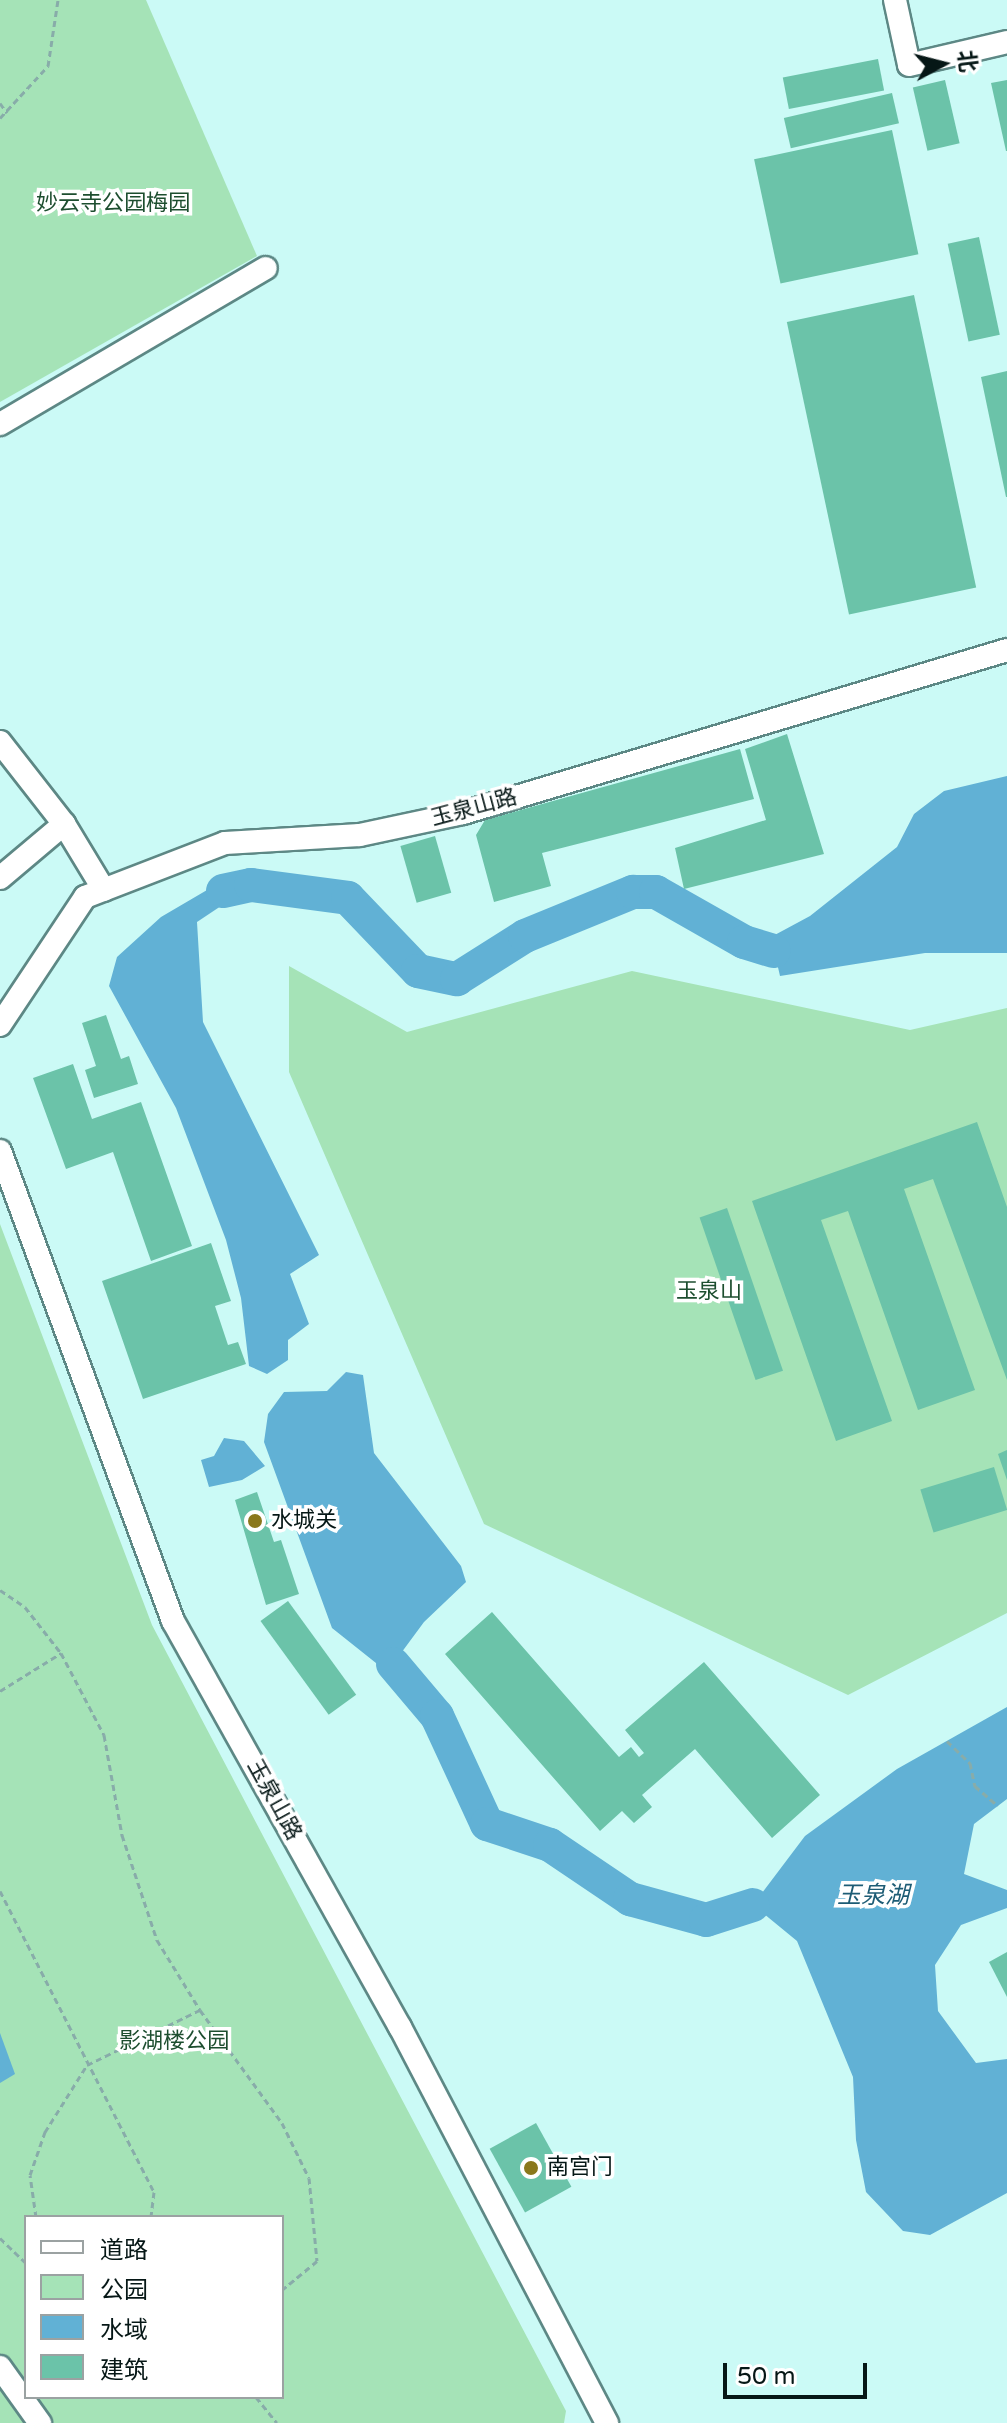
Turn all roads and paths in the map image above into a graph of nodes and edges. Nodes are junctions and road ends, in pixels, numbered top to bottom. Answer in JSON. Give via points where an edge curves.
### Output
{"nodes":[{"id":1,"x":58,"y":0,"type":"edge"},
{"id":2,"x":895,"y":0,"type":"edge"},
{"id":3,"x":1007,"y":42,"type":"edge"},
{"id":4,"x":0,"y":103,"type":"edge"},
{"id":5,"x":7,"y":113,"type":"junction"},
{"id":6,"x":0,"y":118,"type":"edge"},
{"id":7,"x":266,"y":268,"type":"dead end"},
{"id":8,"x":0,"y":424,"type":"edge"},
{"id":9,"x":1007,"y":650,"type":"edge"},
{"id":10,"x":0,"y":742,"type":"edge"},
{"id":11,"x":64,"y":824,"type":"junction"},
{"id":12,"x":0,"y":878,"type":"edge"},
{"id":13,"x":104,"y":890,"type":"junction"},
{"id":14,"x":0,"y":1025,"type":"edge"},
{"id":15,"x":0,"y":1151,"type":"edge"},
{"id":16,"x":0,"y":1590,"type":"edge"},
{"id":17,"x":61,"y":1653,"type":"junction"},
{"id":18,"x":0,"y":1691,"type":"edge"},
{"id":19,"x":947,"y":1741,"type":"dead end"},
{"id":20,"x":998,"y":1806,"type":"dead end"},
{"id":21,"x":0,"y":1891,"type":"edge"},
{"id":22,"x":200,"y":2010,"type":"junction"},
{"id":23,"x":87,"y":2065,"type":"junction"},
{"id":24,"x":36,"y":2215,"type":"edge"},
{"id":25,"x":151,"y":2215,"type":"edge"},
{"id":26,"x":0,"y":2238,"type":"edge"},
{"id":27,"x":24,"y":2261,"type":"edge"},
{"id":28,"x":284,"y":2288,"type":"edge"},
{"id":29,"x":0,"y":2367,"type":"edge"},
{"id":30,"x":258,"y":2399,"type":"edge"},
{"id":31,"x":40,"y":2423,"type":"edge"},
{"id":32,"x":277,"y":2423,"type":"edge"},
{"id":33,"x":607,"y":2423,"type":"edge"}],
"edges":[{"from":1,"to":5,"type":"path","via":[[48,66]]},
{"from":2,"to":3,"type":"street","via":[[909,65]]},
{"from":4,"to":5,"type":"path"},
{"from":5,"to":6,"type":"path"},
{"from":7,"to":8,"type":"street"},
{"from":9,"to":13,"type":"street","name":"玉泉山路","via":[[463,813],[360,835],[225,843]]},
{"from":10,"to":11,"type":"street"},
{"from":11,"to":12,"type":"street"},
{"from":11,"to":13,"type":"street"},
{"from":13,"to":14,"type":"street","name":"玉泉山路","via":[[85,897]]},
{"from":15,"to":33,"type":"street","name":"玉泉山路","via":[[173,1621],[400,2027]]},
{"from":16,"to":17,"type":"path","via":[[25,1607]]},
{"from":17,"to":18,"type":"path"},
{"from":17,"to":22,"type":"path","via":[[104,1735],[122,1835],[157,1940]]},
{"from":19,"to":20,"type":"path","via":[[970,1763],[975,1786]]},
{"from":21,"to":23,"type":"path"},
{"from":22,"to":23,"type":"path"},
{"from":22,"to":28,"type":"path","via":[[282,2123],[309,2178],[317,2261]]},
{"from":23,"to":24,"type":"path","via":[[40,2146],[30,2175]]},
{"from":23,"to":25,"type":"path","via":[[154,2192]]},
{"from":26,"to":27,"type":"path"},
{"from":29,"to":31,"type":"street"},
{"from":30,"to":32,"type":"path"}]}
